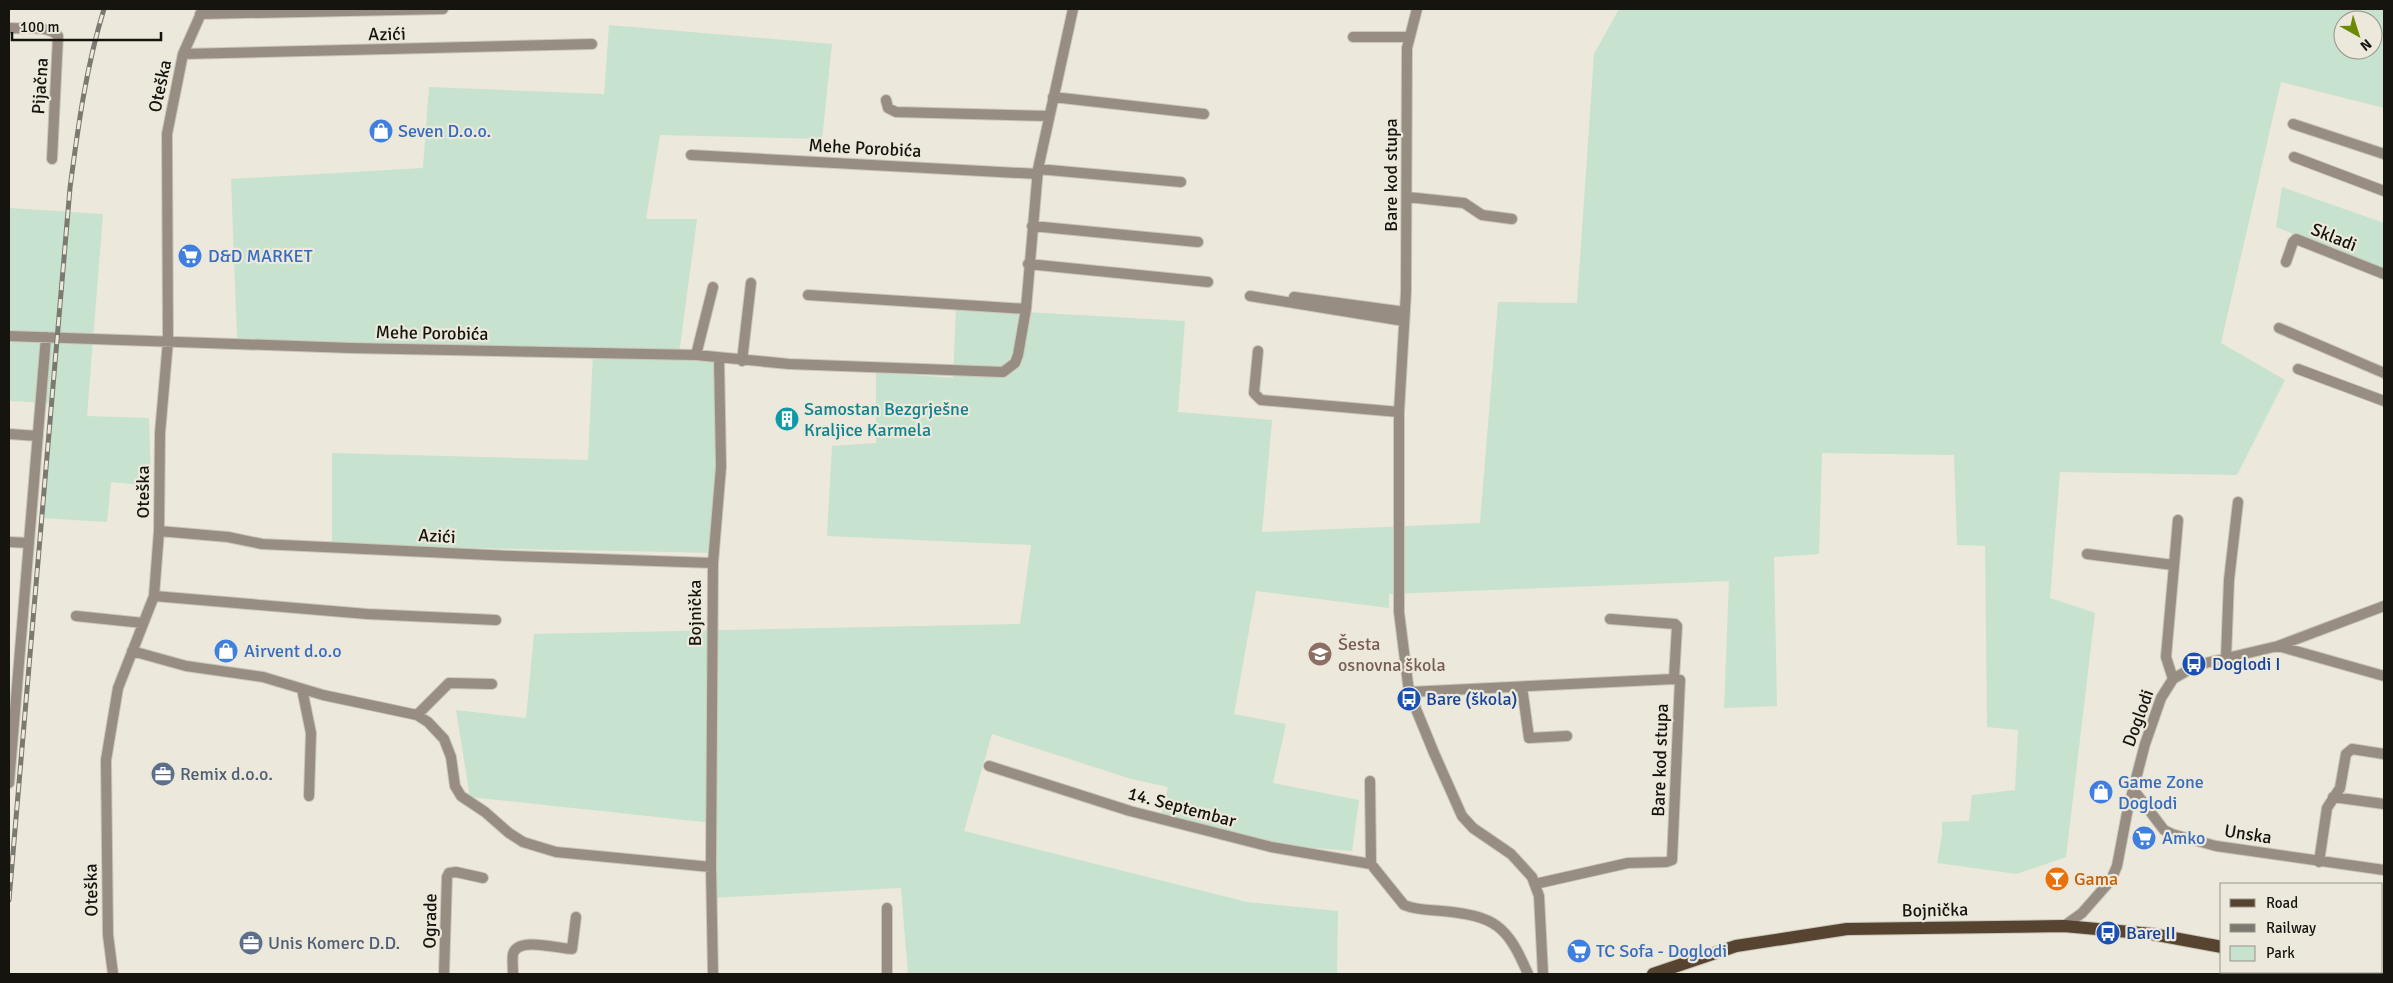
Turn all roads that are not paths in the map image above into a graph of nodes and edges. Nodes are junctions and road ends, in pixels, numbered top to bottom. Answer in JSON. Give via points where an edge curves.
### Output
{"nodes":[{"id":1,"x":443,"y":9,"type":"edge"},
{"id":2,"x":1073,"y":9,"type":"edge"},
{"id":3,"x":1416,"y":9,"type":"edge"},
{"id":4,"x":201,"y":11,"type":"edge"},
{"id":5,"x":9,"y":28,"type":"edge"},
{"id":6,"x":1353,"y":37,"type":"dead end"},
{"id":7,"x":1408,"y":37,"type":"junction"},
{"id":8,"x":592,"y":44,"type":"dead end"},
{"id":9,"x":183,"y":54,"type":"junction"},
{"id":10,"x":1052,"y":97,"type":"junction"},
{"id":11,"x":886,"y":100,"type":"dead end"},
{"id":12,"x":1204,"y":114,"type":"dead end"},
{"id":13,"x":1049,"y":116,"type":"junction"},
{"id":14,"x":2293,"y":124,"type":"dead end"},
{"id":15,"x":2384,"y":154,"type":"edge"},
{"id":16,"x":691,"y":155,"type":"dead end"},
{"id":17,"x":2294,"y":157,"type":"dead end"},
{"id":18,"x":52,"y":159,"type":"dead end"},
{"id":19,"x":1038,"y":171,"type":"junction"},
{"id":20,"x":1182,"y":182,"type":"dead end"},
{"id":21,"x":2384,"y":191,"type":"edge"},
{"id":22,"x":1407,"y":197,"type":"junction"},
{"id":23,"x":1512,"y":219,"type":"dead end"},
{"id":24,"x":1032,"y":226,"type":"junction"},
{"id":25,"x":1198,"y":242,"type":"dead end"},
{"id":26,"x":2286,"y":262,"type":"dead end"},
{"id":27,"x":1028,"y":264,"type":"junction"},
{"id":28,"x":2384,"y":274,"type":"edge"},
{"id":29,"x":1208,"y":282,"type":"dead end"},
{"id":30,"x":751,"y":283,"type":"dead end"},
{"id":31,"x":713,"y":287,"type":"dead end"},
{"id":32,"x":1277,"y":294,"type":"dead end"},
{"id":33,"x":808,"y":295,"type":"dead end"},
{"id":34,"x":1250,"y":296,"type":"dead end"},
{"id":35,"x":1026,"y":309,"type":"junction"},
{"id":36,"x":1404,"y":317,"type":"junction"},
{"id":37,"x":2279,"y":328,"type":"dead end"},
{"id":38,"x":9,"y":336,"type":"edge"},
{"id":39,"x":46,"y":337,"type":"junction"},
{"id":40,"x":168,"y":342,"type":"junction"},
{"id":41,"x":1258,"y":351,"type":"dead end"},
{"id":42,"x":696,"y":355,"type":"junction"},
{"id":43,"x":719,"y":359,"type":"junction"},
{"id":44,"x":742,"y":361,"type":"junction"},
{"id":45,"x":2298,"y":369,"type":"dead end"},
{"id":46,"x":2384,"y":373,"type":"edge"},
{"id":47,"x":2384,"y":401,"type":"edge"},
{"id":48,"x":1399,"y":412,"type":"junction"},
{"id":49,"x":9,"y":434,"type":"edge"},
{"id":50,"x":38,"y":436,"type":"junction"},
{"id":51,"x":2238,"y":502,"type":"dead end"},
{"id":52,"x":2178,"y":520,"type":"dead end"},
{"id":53,"x":159,"y":531,"type":"junction"},
{"id":54,"x":9,"y":542,"type":"edge"},
{"id":55,"x":29,"y":543,"type":"junction"},
{"id":56,"x":2087,"y":554,"type":"dead end"},
{"id":57,"x":713,"y":562,"type":"junction"},
{"id":58,"x":2173,"y":565,"type":"junction"},
{"id":59,"x":154,"y":596,"type":"junction"},
{"id":60,"x":2384,"y":606,"type":"edge"},
{"id":61,"x":76,"y":616,"type":"dead end"},
{"id":62,"x":1610,"y":619,"type":"dead end"},
{"id":63,"x":496,"y":620,"type":"dead end"},
{"id":64,"x":143,"y":623,"type":"junction"},
{"id":65,"x":2278,"y":646,"type":"junction"},
{"id":66,"x":132,"y":651,"type":"junction"},
{"id":67,"x":2226,"y":658,"type":"junction"},
{"id":68,"x":2384,"y":676,"type":"edge"},
{"id":69,"x":2173,"y":678,"type":"junction"},
{"id":70,"x":1674,"y":679,"type":"junction"},
{"id":71,"x":492,"y":684,"type":"dead end"},
{"id":72,"x":1522,"y":687,"type":"junction"},
{"id":73,"x":302,"y":689,"type":"junction"},
{"id":74,"x":1410,"y":692,"type":"junction"},
{"id":75,"x":12,"y":715,"type":"edge"},
{"id":76,"x":417,"y":715,"type":"junction"},
{"id":77,"x":1567,"y":736,"type":"dead end"},
{"id":78,"x":2384,"y":754,"type":"edge"},
{"id":79,"x":10,"y":755,"type":"edge"},
{"id":80,"x":990,"y":766,"type":"dead end"},
{"id":81,"x":1370,"y":781,"type":"dead end"},
{"id":82,"x":9,"y":783,"type":"edge"},
{"id":83,"x":2133,"y":789,"type":"junction"},
{"id":84,"x":309,"y":796,"type":"dead end"},
{"id":85,"x":2333,"y":798,"type":"junction"},
{"id":86,"x":2384,"y":804,"type":"edge"},
{"id":87,"x":2319,"y":862,"type":"junction"},
{"id":88,"x":1371,"y":864,"type":"junction"},
{"id":89,"x":711,"y":868,"type":"junction"},
{"id":90,"x":2384,"y":870,"type":"edge"},
{"id":91,"x":483,"y":878,"type":"dead end"},
{"id":92,"x":1535,"y":884,"type":"junction"},
{"id":93,"x":887,"y":908,"type":"dead end"},
{"id":94,"x":576,"y":917,"type":"dead end"},
{"id":95,"x":2064,"y":926,"type":"junction"},
{"id":96,"x":2220,"y":947,"type":"edge"},
{"id":97,"x":112,"y":974,"type":"edge"},
{"id":98,"x":444,"y":974,"type":"edge"},
{"id":99,"x":513,"y":974,"type":"edge"},
{"id":100,"x":713,"y":974,"type":"edge"},
{"id":101,"x":887,"y":974,"type":"edge"},
{"id":102,"x":1528,"y":974,"type":"edge"},
{"id":103,"x":1543,"y":974,"type":"edge"},
{"id":104,"x":1653,"y":974,"type":"edge"}],
"edges":[{"from":1,"to":4,"type":"street"},
{"from":2,"to":10,"type":"street","name":"Mehe Porobića"},
{"from":3,"to":7,"type":"street","name":"Bare kod stupa"},
{"from":4,"to":9,"type":"street","name":"Oteška"},
{"from":5,"to":18,"type":"street","name":"Pijačna","via":[[47,30],[58,36]]},
{"from":6,"to":7,"type":"street"},
{"from":7,"to":22,"type":"street","name":"Bare kod stupa"},
{"from":8,"to":9,"type":"street","name":"Azići"},
{"from":9,"to":40,"type":"street","name":"Oteška","via":[[165,148]]},
{"from":10,"to":12,"type":"street"},
{"from":10,"to":13,"type":"street","name":"Mehe Porobića"},
{"from":11,"to":13,"type":"street","via":[[888,108],[896,112]]},
{"from":13,"to":19,"type":"street","name":"Mehe Porobića"},
{"from":14,"to":15,"type":"street"},
{"from":16,"to":19,"type":"street","name":"Mehe Porobića"},
{"from":17,"to":21,"type":"street"},
{"from":19,"to":20,"type":"street","name":"Mehe Porobića"},
{"from":19,"to":24,"type":"street","name":"Mehe Porobića"},
{"from":22,"to":23,"type":"street","via":[[1464,203],[1482,215]]},
{"from":22,"to":36,"type":"street","name":"Bare kod stupa"},
{"from":24,"to":25,"type":"street"},
{"from":24,"to":27,"type":"street","name":"Mehe Porobića"},
{"from":26,"to":28,"type":"street","name":"Skladi","via":[[2296,239]]},
{"from":27,"to":29,"type":"street"},
{"from":27,"to":35,"type":"street","name":"Mehe Porobića"},
{"from":30,"to":44,"type":"street"},
{"from":31,"to":42,"type":"street"},
{"from":32,"to":36,"type":"street"},
{"from":33,"to":35,"type":"street"},
{"from":34,"to":36,"type":"street"},
{"from":35,"to":44,"type":"street","name":"Mehe Porobića","via":[[1015,363],[1003,372]]},
{"from":36,"to":48,"type":"street","name":"Bare kod stupa"},
{"from":37,"to":46,"type":"street"},
{"from":38,"to":39,"type":"street"},
{"from":39,"to":40,"type":"street"},
{"from":39,"to":50,"type":"street"},
{"from":40,"to":42,"type":"street","name":"Mehe Porobića"},
{"from":40,"to":53,"type":"street","name":"Oteška","via":[[160,433]]},
{"from":41,"to":48,"type":"street","via":[[1254,393],[1261,400]]},
{"from":42,"to":43,"type":"street","name":"Mehe Porobića"},
{"from":43,"to":44,"type":"street","name":"Mehe Porobića"},
{"from":43,"to":57,"type":"street","name":"Bojnička","via":[[721,467]]},
{"from":45,"to":47,"type":"street"},
{"from":48,"to":74,"type":"street","name":"Bare kod stupa","via":[[1399,612]]},
{"from":49,"to":50,"type":"street"},
{"from":50,"to":55,"type":"street"},
{"from":51,"to":67,"type":"street","via":[[2229,580]]},
{"from":52,"to":58,"type":"street","name":"Doglodi"},
{"from":53,"to":57,"type":"street","name":"Azići","via":[[228,537],[262,544]]},
{"from":53,"to":59,"type":"street","name":"Oteška"},
{"from":54,"to":55,"type":"street"},
{"from":55,"to":75,"type":"street"},
{"from":56,"to":58,"type":"street"},
{"from":57,"to":89,"type":"street","name":"Bojnička"},
{"from":58,"to":69,"type":"street","name":"Doglodi","via":[[2166,657]]},
{"from":59,"to":63,"type":"street","via":[[367,614]]},
{"from":59,"to":64,"type":"street","name":"Oteška"},
{"from":60,"to":65,"type":"street","name":"Doglodi"},
{"from":61,"to":64,"type":"street"},
{"from":62,"to":70,"type":"street","via":[[1675,624]]},
{"from":64,"to":66,"type":"street","name":"Oteška"},
{"from":65,"to":67,"type":"street","name":"Doglodi"},
{"from":65,"to":68,"type":"street","name":"Doglodi"},
{"from":66,"to":73,"type":"street","via":[[186,666],[263,677]]},
{"from":66,"to":97,"type":"street","name":"Oteška","via":[[118,688],[106,760],[108,935]]},
{"from":67,"to":69,"type":"street","name":"Doglodi","via":[[2197,665]]},
{"from":69,"to":83,"type":"street","name":"Doglodi","via":[[2161,698],[2144,744]]},
{"from":70,"to":72,"type":"street","name":"Bare kod stupa"},
{"from":70,"to":92,"type":"street","name":"Bare kod stupa","via":[[1680,680],[1672,860],[1628,863]]},
{"from":71,"to":76,"type":"street","via":[[449,683]]},
{"from":72,"to":74,"type":"street","name":"Bare kod stupa"},
{"from":72,"to":77,"type":"street","via":[[1529,738]]},
{"from":73,"to":76,"type":"street"},
{"from":73,"to":84,"type":"street","via":[[311,733]]},
{"from":74,"to":92,"type":"street","name":"Bare kod stupa","via":[[1462,816],[1473,828],[1511,854]]},
{"from":75,"to":79,"type":"street"},
{"from":76,"to":89,"type":"street","via":[[444,739],[451,757],[455,786],[461,796],[509,834],[542,849]]},
{"from":78,"to":85,"type":"street","via":[[2348,750],[2340,788]]},
{"from":79,"to":82,"type":"street"},
{"from":80,"to":88,"type":"street","name":"14. Septembar","via":[[1130,811],[1271,847]]},
{"from":81,"to":88,"type":"street"},
{"from":83,"to":87,"type":"street","name":"Unska","via":[[2164,830],[2172,834],[2216,846]]},
{"from":83,"to":95,"type":"street","name":"Doglodi","via":[[2117,866],[2111,880],[2082,914]]},
{"from":85,"to":86,"type":"street"},
{"from":85,"to":87,"type":"street","via":[[2327,808]]},
{"from":87,"to":90,"type":"street","name":"Unska"},
{"from":88,"to":102,"type":"street","via":[[1404,905],[1469,916],[1500,926]]},
{"from":89,"to":100,"type":"street","name":"Bojnička"},
{"from":91,"to":98,"type":"street","name":"Ograde","via":[[448,873]]},
{"from":92,"to":103,"type":"street","name":"Bare kod stupa","via":[[1539,896]]},
{"from":93,"to":101,"type":"street"},
{"from":94,"to":99,"type":"street","via":[[572,949],[526,944],[518,947],[513,954]]},
{"from":95,"to":96,"type":"main road","name":"Bojnička","via":[[2152,934]]},
{"from":95,"to":104,"type":"main road","name":"Bojnička","via":[[1847,929],[1736,946]]}]}
